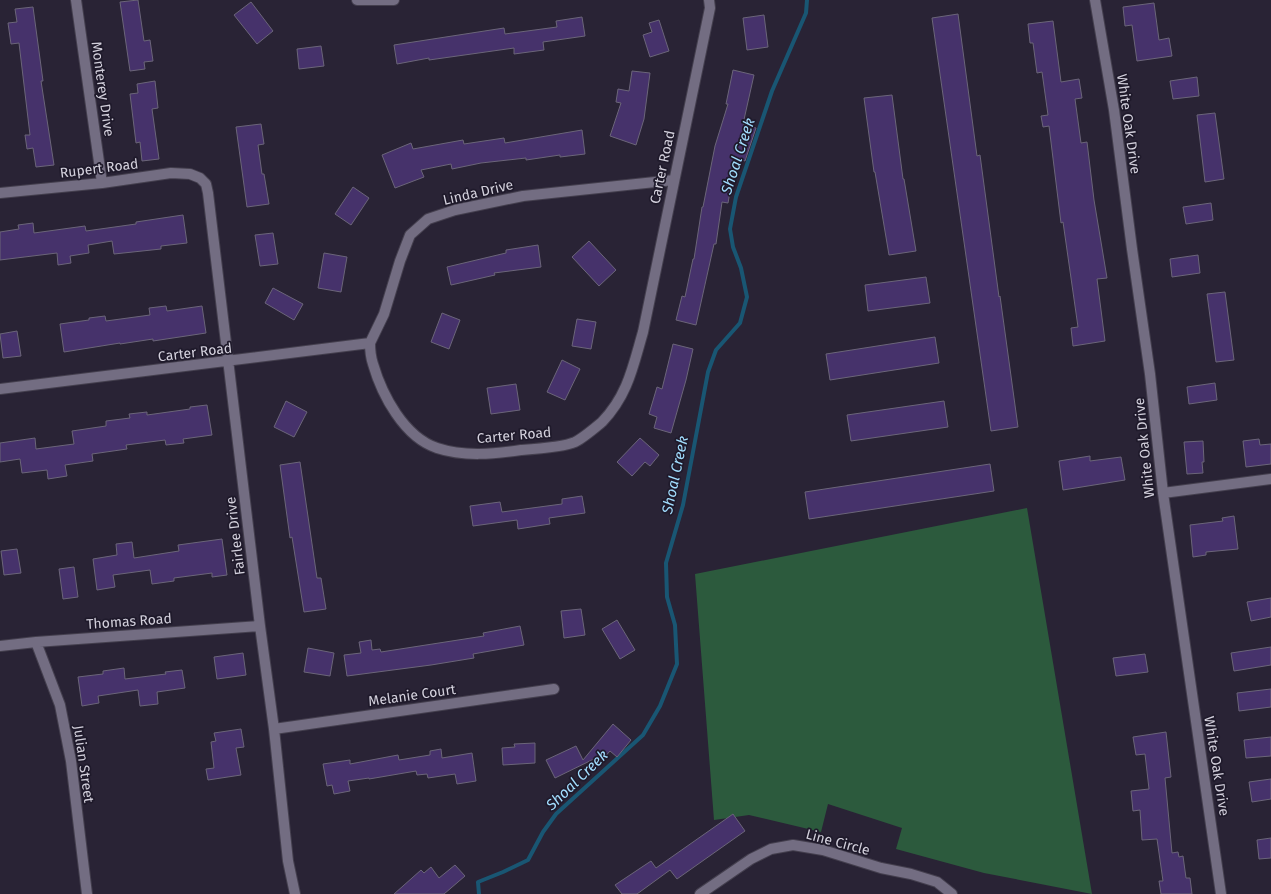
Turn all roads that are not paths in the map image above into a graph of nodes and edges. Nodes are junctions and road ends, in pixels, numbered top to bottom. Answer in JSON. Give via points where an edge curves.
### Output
{"nodes":[{"id":1,"x":76,"y":0,"type":"edge"},
{"id":2,"x":357,"y":0,"type":"edge"},
{"id":3,"x":394,"y":0,"type":"edge"},
{"id":4,"x":709,"y":0,"type":"edge"},
{"id":5,"x":1095,"y":0,"type":"edge"},
{"id":6,"x":200,"y":178,"type":"joint"},
{"id":7,"x":674,"y":180,"type":"junction"},
{"id":8,"x":102,"y":183,"type":"junction"},
{"id":9,"x":0,"y":193,"type":"edge"},
{"id":10,"x":370,"y":343,"type":"junction"},
{"id":11,"x":229,"y":362,"type":"junction"},
{"id":12,"x":0,"y":389,"type":"edge"},
{"id":13,"x":1271,"y":479,"type":"edge"},
{"id":14,"x":1163,"y":493,"type":"junction"},
{"id":15,"x":260,"y":626,"type":"junction"},
{"id":16,"x":36,"y":642,"type":"junction"},
{"id":17,"x":0,"y":646,"type":"edge"},
{"id":18,"x":554,"y":689,"type":"dead end"},
{"id":19,"x":274,"y":729,"type":"junction"},
{"id":20,"x":87,"y":894,"type":"edge"},
{"id":21,"x":295,"y":894,"type":"edge"},
{"id":22,"x":700,"y":894,"type":"edge"},
{"id":23,"x":952,"y":894,"type":"edge"},
{"id":24,"x":1221,"y":894,"type":"edge"}],
"edges":[{"from":1,"to":8,"type":"street","name":"Monterey Drive"},
{"from":2,"to":3,"type":"street"},
{"from":4,"to":7,"type":"street","name":"Carter Road","via":[[710,8]]},
{"from":5,"to":14,"type":"street","name":"White Oak Drive","via":[[1115,118],[1150,374]]},
{"from":6,"to":8,"type":"street","name":"Rupert Road","via":[[190,174],[171,173]]},
{"from":6,"to":11,"type":"street","name":"Fairlee Drive","via":[[206,184],[208,194]]},
{"from":7,"to":10,"type":"street","name":"Linda Drive","via":[[523,196],[455,210],[428,219],[410,235],[384,314]]},
{"from":7,"to":10,"type":"street","name":"Carter Road","via":[[643,332],[630,380],[616,406],[601,422],[575,442],[492,454],[437,448],[416,437],[396,416],[372,363]]},
{"from":8,"to":9,"type":"street","name":"Rupert Road"},
{"from":10,"to":11,"type":"street","name":"Carter Road"},
{"from":11,"to":12,"type":"street","name":"Carter Road"},
{"from":11,"to":15,"type":"street","name":"Fairlee Drive"},
{"from":13,"to":14,"type":"street"},
{"from":14,"to":24,"type":"street","name":"White Oak Drive"},
{"from":15,"to":16,"type":"street","name":"Thomas Road"},
{"from":15,"to":19,"type":"street","name":"Fairlee Drive"},
{"from":16,"to":17,"type":"street","name":"Thomas Road"},
{"from":16,"to":20,"type":"street","name":"Julian Street","via":[[62,712],[71,761]]},
{"from":18,"to":19,"type":"street","name":"Melanie Court"},
{"from":19,"to":21,"type":"street","name":"Fairlee Drive","via":[[288,861]]},
{"from":22,"to":23,"type":"street","name":"Line Circle","via":[[751,859],[770,849],[792,845],[823,850],[881,868],[911,874],[937,882]]}]}
